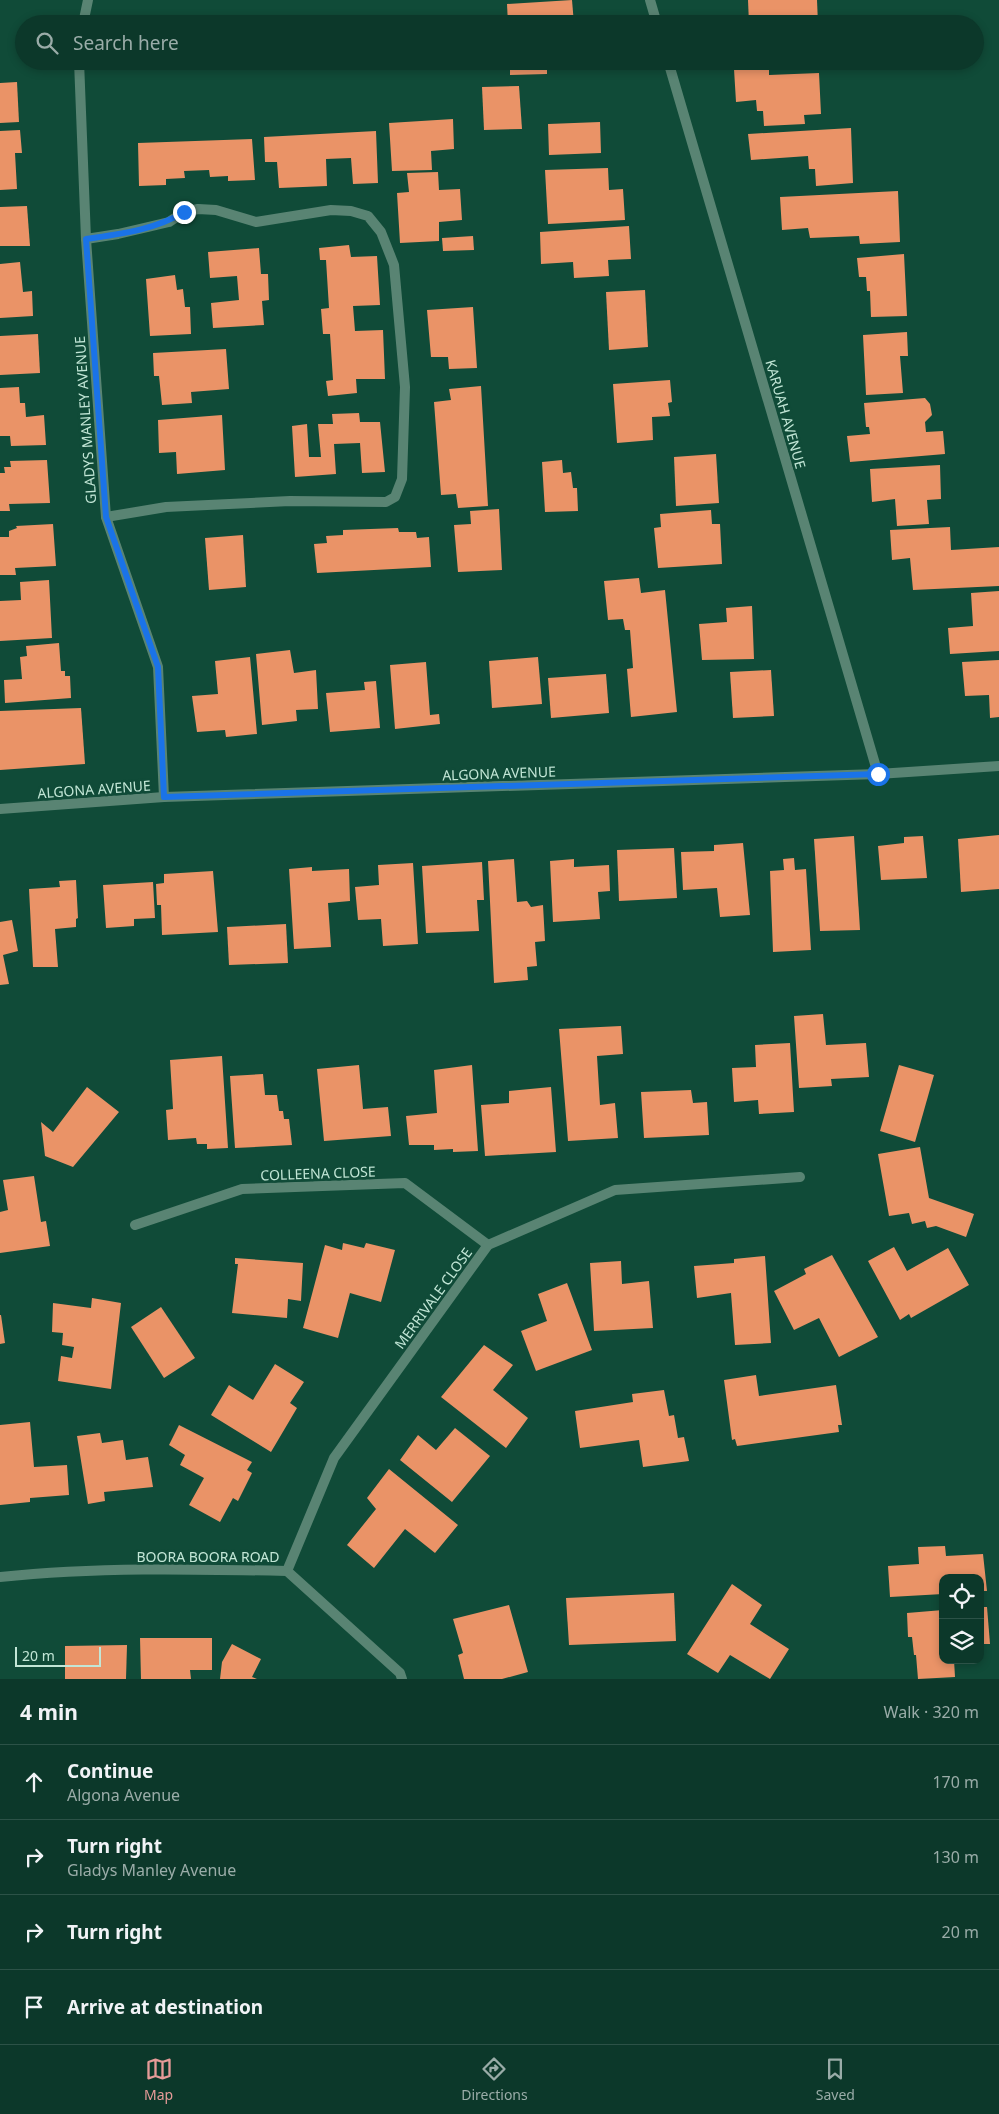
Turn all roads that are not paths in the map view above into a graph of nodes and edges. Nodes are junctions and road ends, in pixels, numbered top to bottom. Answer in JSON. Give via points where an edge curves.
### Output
{"nodes":[{"id":1,"x":88,"y":0,"type":"edge"},
{"id":2,"x":650,"y":0,"type":"edge"},
{"id":3,"x":85,"y":15,"type":"edge"},
{"id":4,"x":654,"y":15,"type":"edge"},
{"id":5,"x":79,"y":70,"type":"edge"},
{"id":6,"x":671,"y":70,"type":"edge"},
{"id":7,"x":86,"y":239,"type":"junction"},
{"id":8,"x":106,"y":517,"type":"junction"},
{"id":9,"x":999,"y":766,"type":"edge"},
{"id":10,"x":878,"y":774,"type":"junction"},
{"id":11,"x":164,"y":797,"type":"junction"},
{"id":12,"x":0,"y":809,"type":"edge"},
{"id":13,"x":800,"y":1176,"type":"dead end"},
{"id":14,"x":135,"y":1225,"type":"dead end"},
{"id":15,"x":488,"y":1245,"type":"junction"},
{"id":16,"x":288,"y":1571,"type":"junction"},
{"id":17,"x":0,"y":1576,"type":"edge"},
{"id":18,"x":402,"y":1679,"type":"edge"}],
"edges":[{"from":1,"to":3,"type":"street"},
{"from":2,"to":4,"type":"street"},
{"from":5,"to":7,"type":"street","name":"GLADYS MANLEY AVENUE"},
{"from":6,"to":10,"type":"street","name":"KARUAH AVENUE"},
{"from":7,"to":8,"type":"street","name":"GLADYS MANLEY AVENUE"},
{"from":7,"to":8,"type":"street","via":[[162,224],[184,212],[198,209],[216,210],[256,222],[331,210],[368,216],[381,232],[394,265],[405,387],[402,479],[395,497],[386,502],[290,501],[166,507]]},
{"from":8,"to":11,"type":"street","name":"GLADYS MANLEY AVENUE","via":[[158,667]]},
{"from":9,"to":10,"type":"street","name":"ALGONA AVENUE"},
{"from":10,"to":11,"type":"street","name":"ALGONA AVENUE"},
{"from":11,"to":12,"type":"street","name":"ALGONA AVENUE"},
{"from":13,"to":15,"type":"street","name":"MERRIVALE CLOSE","via":[[615,1190]]},
{"from":14,"to":15,"type":"street","name":"COLLEENA CLOSE","via":[[242,1189],[405,1183]]},
{"from":15,"to":16,"type":"street","name":"MERRIVALE CLOSE","via":[[334,1458]]},
{"from":16,"to":17,"type":"street","name":"BOORA BOORA ROAD","via":[[116,1569]]},
{"from":16,"to":18,"type":"street","name":"BOORA BOORA ROAD","via":[[400,1673]]}]}
